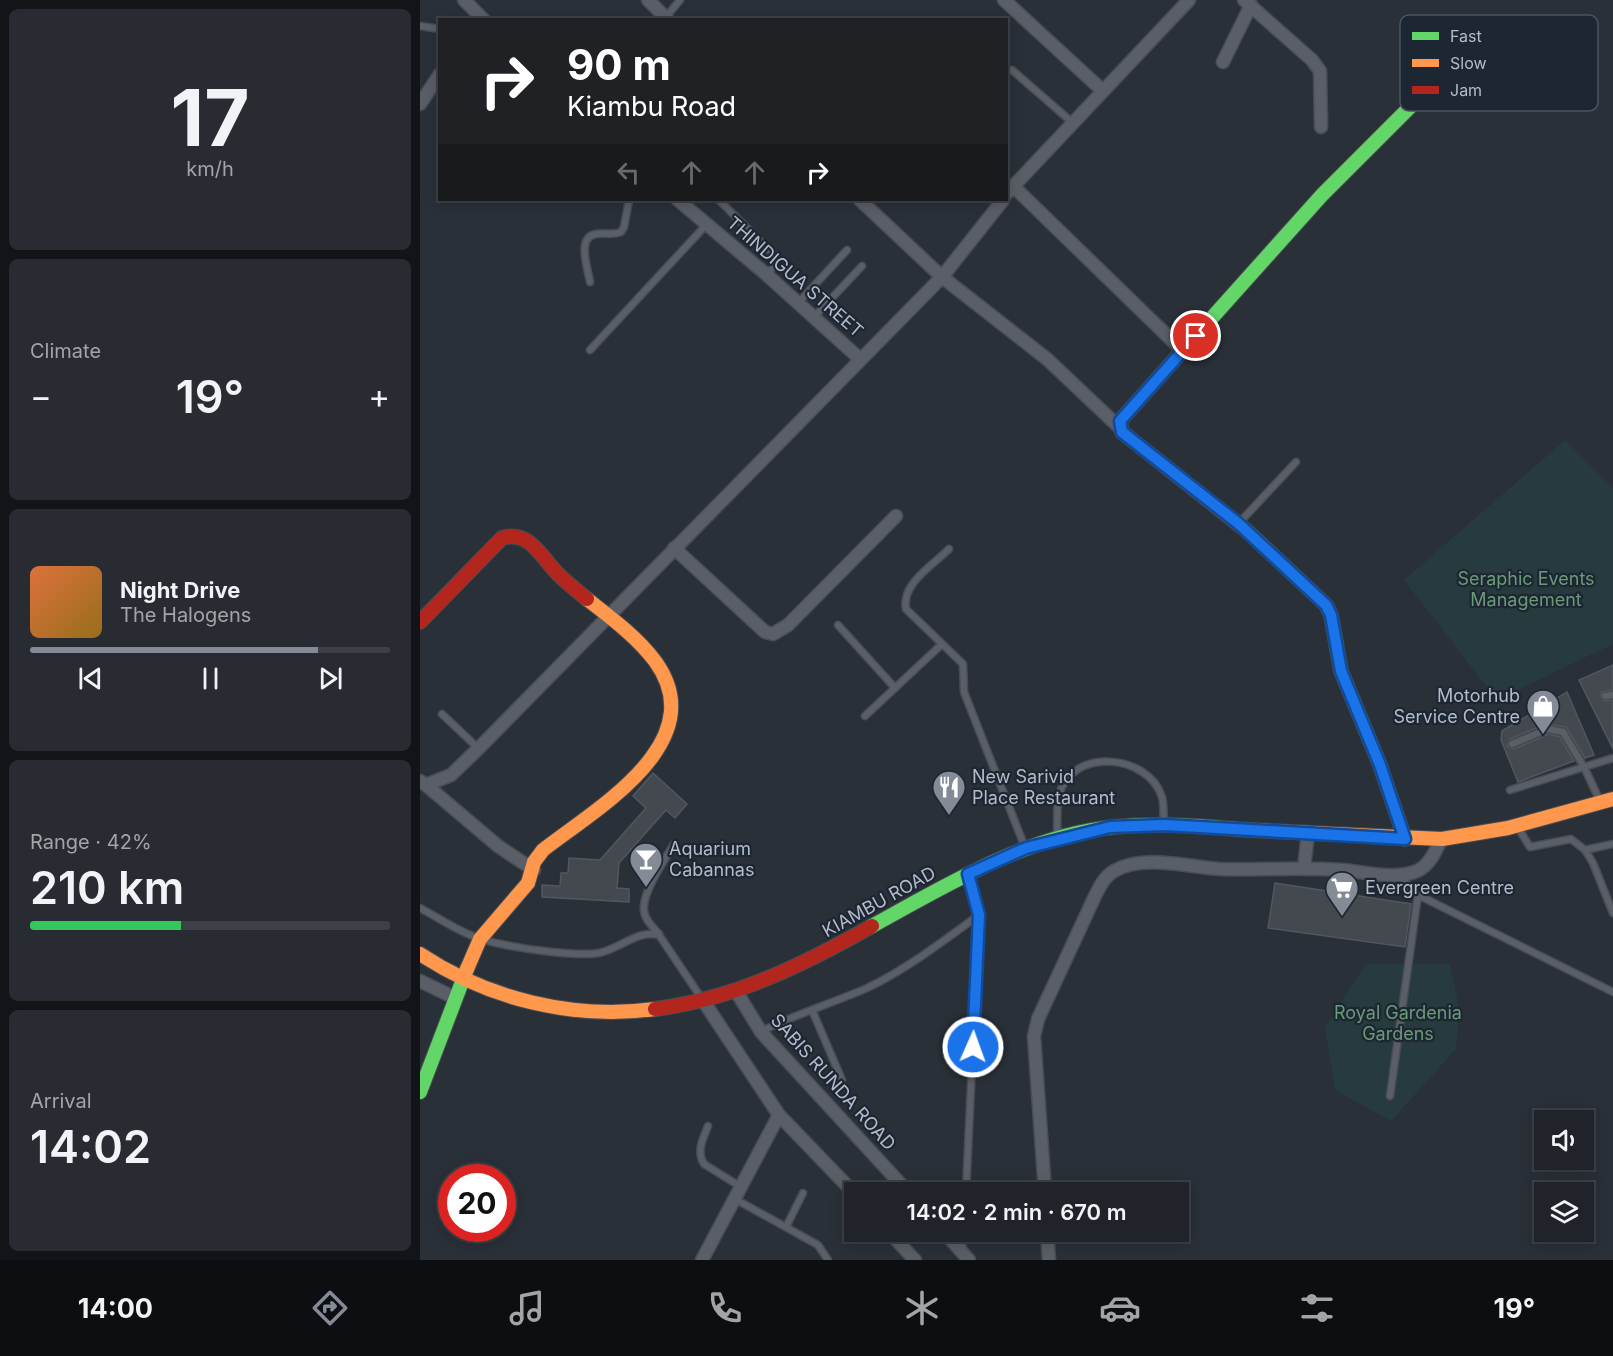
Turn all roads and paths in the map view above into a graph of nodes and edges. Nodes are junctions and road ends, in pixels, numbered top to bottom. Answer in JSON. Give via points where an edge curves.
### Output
{"nodes":[{"id":1,"x":464,"y":0,"type":"edge"},
{"id":2,"x":648,"y":0,"type":"edge"},
{"id":3,"x":680,"y":0,"type":"edge"},
{"id":4,"x":1004,"y":0,"type":"edge"},
{"id":5,"x":1189,"y":0,"type":"edge"},
{"id":6,"x":1247,"y":3,"type":"edge"},
{"id":7,"x":479,"y":18,"type":"edge"},
{"id":8,"x":666,"y":18,"type":"edge"},
{"id":9,"x":668,"y":18,"type":"edge"},
{"id":10,"x":420,"y":26,"type":"edge"},
{"id":11,"x":438,"y":29,"type":"edge"},
{"id":12,"x":1223,"y":62,"type":"dead end"},
{"id":13,"x":1012,"y":70,"type":"dead end"},
{"id":14,"x":438,"y":77,"type":"edge"},
{"id":15,"x":1103,"y":92,"type":"junction"},
{"id":16,"x":420,"y":104,"type":"edge"},
{"id":17,"x":1406,"y":111,"type":"edge"},
{"id":18,"x":1073,"y":123,"type":"junction"},
{"id":19,"x":1321,"y":127,"type":"dead end"},
{"id":20,"x":1010,"y":190,"type":"edge"},
{"id":21,"x":629,"y":201,"type":"edge"},
{"id":22,"x":679,"y":201,"type":"edge"},
{"id":23,"x":720,"y":201,"type":"edge"},
{"id":24,"x":861,"y":201,"type":"edge"},
{"id":25,"x":1001,"y":201,"type":"edge"},
{"id":26,"x":707,"y":224,"type":"junction"},
{"id":27,"x":847,"y":250,"type":"dead end"},
{"id":28,"x":862,"y":267,"type":"dead end"},
{"id":29,"x":767,"y":275,"type":"junction"},
{"id":30,"x":942,"y":277,"type":"junction"},
{"id":31,"x":590,"y":282,"type":"dead end"},
{"id":32,"x":798,"y":303,"type":"junction"},
{"id":33,"x":814,"y":317,"type":"junction"},
{"id":34,"x":590,"y":350,"type":"dead end"},
{"id":35,"x":1183,"y":351,"type":"junction"},
{"id":36,"x":860,"y":359,"type":"junction"},
{"id":37,"x":1120,"y":428,"type":"junction"},
{"id":38,"x":1296,"y":462,"type":"dead end"},
{"id":39,"x":896,"y":516,"type":"dead end"},
{"id":40,"x":1239,"y":524,"type":"junction"},
{"id":41,"x":674,"y":548,"type":"junction"},
{"id":42,"x":949,"y":549,"type":"dead end"},
{"id":43,"x":607,"y":615,"type":"junction"},
{"id":44,"x":420,"y":622,"type":"edge"},
{"id":45,"x":838,"y":625,"type":"dead end"},
{"id":46,"x":942,"y":644,"type":"junction"},
{"id":47,"x":895,"y":688,"type":"junction"},
{"id":48,"x":1613,"y":695,"type":"edge"},
{"id":49,"x":1605,"y":696,"type":"dead end"},
{"id":50,"x":442,"y":714,"type":"dead end"},
{"id":51,"x":865,"y":716,"type":"dead end"},
{"id":52,"x":1512,"y":744,"type":"dead end"},
{"id":53,"x":479,"y":748,"type":"junction"},
{"id":54,"x":1613,"y":758,"type":"edge"},
{"id":55,"x":1584,"y":767,"type":"junction"},
{"id":56,"x":423,"y":783,"type":"edge"},
{"id":57,"x":1510,"y":790,"type":"dead end"},
{"id":58,"x":1607,"y":801,"type":"edge"},
{"id":59,"x":1165,"y":825,"type":"junction"},
{"id":60,"x":1518,"y":828,"type":"junction"},
{"id":61,"x":1308,"y":833,"type":"junction"},
{"id":62,"x":1405,"y":839,"type":"junction"},
{"id":63,"x":1441,"y":839,"type":"junction"},
{"id":64,"x":1057,"y":840,"type":"junction"},
{"id":65,"x":674,"y":844,"type":"dead end"},
{"id":66,"x":1613,"y":844,"type":"edge"},
{"id":67,"x":1026,"y":848,"type":"junction"},
{"id":68,"x":1585,"y":850,"type":"junction"},
{"id":69,"x":1304,"y":868,"type":"junction"},
{"id":70,"x":534,"y":870,"type":"junction"},
{"id":71,"x":968,"y":874,"type":"junction"},
{"id":72,"x":1398,"y":874,"type":"junction"},
{"id":73,"x":1418,"y":895,"type":"junction"},
{"id":74,"x":420,"y":908,"type":"edge"},
{"id":75,"x":1613,"y":913,"type":"edge"},
{"id":76,"x":979,"y":915,"type":"junction"},
{"id":77,"x":659,"y":935,"type":"junction"},
{"id":78,"x":480,"y":939,"type":"junction"},
{"id":79,"x":420,"y":954,"type":"edge"},
{"id":80,"x":462,"y":980,"type":"junction"},
{"id":81,"x":420,"y":981,"type":"edge"},
{"id":82,"x":736,"y":992,"type":"junction"},
{"id":83,"x":1613,"y":992,"type":"edge"},
{"id":84,"x":455,"y":998,"type":"junction"},
{"id":85,"x":704,"y":1002,"type":"junction"},
{"id":86,"x":812,"y":1010,"type":"junction"},
{"id":87,"x":761,"y":1032,"type":"junction"},
{"id":88,"x":842,"y":1080,"type":"dead end"},
{"id":89,"x":420,"y":1092,"type":"edge"},
{"id":90,"x":1390,"y":1096,"type":"dead end"},
{"id":91,"x":779,"y":1114,"type":"junction"},
{"id":92,"x":708,"y":1126,"type":"dead end"},
{"id":93,"x":844,"y":1182,"type":"edge"},
{"id":94,"x":899,"y":1182,"type":"edge"},
{"id":95,"x":966,"y":1182,"type":"edge"},
{"id":96,"x":1044,"y":1182,"type":"edge"},
{"id":97,"x":742,"y":1187,"type":"junction"},
{"id":98,"x":803,"y":1193,"type":"dead end"},
{"id":99,"x":735,"y":1200,"type":"junction"},
{"id":100,"x":786,"y":1227,"type":"junction"},
{"id":101,"x":898,"y":1242,"type":"edge"},
{"id":102,"x":953,"y":1242,"type":"edge"},
{"id":103,"x":1048,"y":1242,"type":"edge"},
{"id":104,"x":966,"y":1256,"type":"edge"},
{"id":105,"x":702,"y":1260,"type":"edge"},
{"id":106,"x":828,"y":1260,"type":"edge"},
{"id":107,"x":915,"y":1260,"type":"edge"},
{"id":108,"x":1049,"y":1260,"type":"edge"}],
"edges":[{"from":1,"to":7,"type":"street"},
{"from":2,"to":8,"type":"street"},
{"from":3,"to":9,"type":"lane"},
{"from":4,"to":15,"type":"street"},
{"from":5,"to":15,"type":"street"},
{"from":6,"to":12,"type":"street"},
{"from":6,"to":19,"type":"street","via":[[1320,71]]},
{"from":10,"to":11,"type":"lane"},
{"from":13,"to":18,"type":"lane"},
{"from":14,"to":16,"type":"street"},
{"from":15,"to":18,"type":"street"},
{"from":17,"to":35,"type":"main road","via":[[1323,195]]},
{"from":18,"to":20,"type":"street"},
{"from":20,"to":35,"type":"street"},
{"from":21,"to":31,"type":"lane","via":[[621,232],[595,234],[588,240],[584,251]]},
{"from":22,"to":26,"type":"street","name":"THINDIGUA STREET"},
{"from":23,"to":29,"type":"lane","via":[[775,256],[776,263]]},
{"from":24,"to":30,"type":"street"},
{"from":25,"to":30,"type":"street"},
{"from":26,"to":29,"type":"street","name":"THINDIGUA STREET"},
{"from":26,"to":34,"type":"lane"},
{"from":27,"to":32,"type":"lane"},
{"from":28,"to":33,"type":"lane"},
{"from":29,"to":32,"type":"street","name":"THINDIGUA STREET"},
{"from":30,"to":36,"type":"street"},
{"from":30,"to":37,"type":"street","via":[[1047,359]]},
{"from":32,"to":33,"type":"street","name":"THINDIGUA STREET"},
{"from":33,"to":36,"type":"street","name":"THINDIGUA STREET"},
{"from":35,"to":37,"type":"main road","via":[[1120,421]]},
{"from":36,"to":41,"type":"street"},
{"from":37,"to":40,"type":"main road"},
{"from":38,"to":40,"type":"lane"},
{"from":39,"to":41,"type":"street","via":[[788,625],[773,634],[765,632]]},
{"from":40,"to":62,"type":"main road","via":[[1326,605],[1341,671]]},
{"from":41,"to":43,"type":"street"},
{"from":42,"to":46,"type":"lane","via":[[909,587],[905,602],[910,615]]},
{"from":43,"to":44,"type":"main road","via":[[558,574],[538,549],[526,540],[510,536],[502,538],[466,572]]},
{"from":43,"to":53,"type":"street"},
{"from":43,"to":70,"type":"main road","via":[[622,625],[656,662],[665,678],[670,706],[667,731],[650,761],[543,850],[534,862]]},
{"from":45,"to":47,"type":"lane"},
{"from":46,"to":47,"type":"lane"},
{"from":46,"to":67,"type":"lane","via":[[963,664],[964,692]]},
{"from":47,"to":51,"type":"lane"},
{"from":48,"to":49,"type":"lane"},
{"from":50,"to":53,"type":"lane"},
{"from":52,"to":55,"type":"lane","via":[[1548,729],[1556,730],[1568,739]]},
{"from":53,"to":56,"type":"street","via":[[451,775]]},
{"from":54,"to":55,"type":"lane"},
{"from":55,"to":57,"type":"lane"},
{"from":55,"to":58,"type":"lane"},
{"from":56,"to":70,"type":"street","via":[[498,846]]},
{"from":58,"to":60,"type":"main road","name":"KIAMBU ROAD"},
{"from":59,"to":61,"type":"main road","name":"KIAMBU ROAD"},
{"from":59,"to":64,"type":"main road","name":"KIAMBU ROAD","via":[[1110,827]]},
{"from":59,"to":64,"type":"lane","via":[[1162,797],[1151,780],[1137,768],[1115,760],[1095,763],[1067,779],[1059,796]]},
{"from":60,"to":63,"type":"main road","name":"KIAMBU ROAD"},
{"from":60,"to":68,"type":"lane","via":[[1530,847],[1571,839]]},
{"from":61,"to":62,"type":"main road","name":"KIAMBU ROAD"},
{"from":61,"to":69,"type":"street"},
{"from":62,"to":63,"type":"main road","name":"KIAMBU ROAD"},
{"from":63,"to":72,"type":"street","via":[[1424,866]]},
{"from":64,"to":67,"type":"main road","name":"KIAMBU ROAD"},
{"from":65,"to":77,"type":"lane","via":[[643,906],[645,917]]},
{"from":66,"to":68,"type":"lane"},
{"from":67,"to":71,"type":"main road","name":"KIAMBU ROAD"},
{"from":68,"to":75,"type":"lane"},
{"from":69,"to":72,"type":"street"},
{"from":69,"to":96,"type":"street","via":[[1220,869],[1138,864],[1113,871],[1104,880],[1038,1019],[1034,1036]]},
{"from":70,"to":78,"type":"main road","via":[[528,883]]},
{"from":71,"to":76,"type":"lane"},
{"from":71,"to":82,"type":"main road","name":"KIAMBU ROAD","via":[[809,960]]},
{"from":72,"to":73,"type":"lane"},
{"from":73,"to":83,"type":"lane"},
{"from":73,"to":90,"type":"lane"},
{"from":74,"to":78,"type":"lane"},
{"from":76,"to":86,"type":"lane","via":[[868,987]]},
{"from":76,"to":95,"type":"lane"},
{"from":77,"to":78,"type":"lane","via":[[642,934],[598,953]]},
{"from":77,"to":85,"type":"lane"},
{"from":78,"to":80,"type":"main road"},
{"from":79,"to":80,"type":"main road","name":"KIAMBU ROAD"},
{"from":80,"to":84,"type":"main road"},
{"from":80,"to":85,"type":"main road","name":"KIAMBU ROAD","via":[[576,1011],[629,1012]]},
{"from":81,"to":84,"type":"street"},
{"from":82,"to":85,"type":"main road","name":"KIAMBU ROAD"},
{"from":82,"to":87,"type":"street","name":"SABIS RUNDA ROAD"},
{"from":84,"to":89,"type":"main road"},
{"from":85,"to":91,"type":"street"},
{"from":86,"to":87,"type":"lane"},
{"from":86,"to":88,"type":"lane"},
{"from":87,"to":94,"type":"street","name":"SABIS RUNDA ROAD"},
{"from":91,"to":93,"type":"street"},
{"from":91,"to":97,"type":"street"},
{"from":92,"to":97,"type":"lane","via":[[700,1148],[701,1159]]},
{"from":97,"to":99,"type":"street"},
{"from":98,"to":100,"type":"lane"},
{"from":99,"to":100,"type":"lane"},
{"from":99,"to":105,"type":"street"},
{"from":100,"to":106,"type":"lane","via":[[818,1245]]},
{"from":101,"to":107,"type":"street"},
{"from":102,"to":104,"type":"street"},
{"from":103,"to":108,"type":"street"}]}
